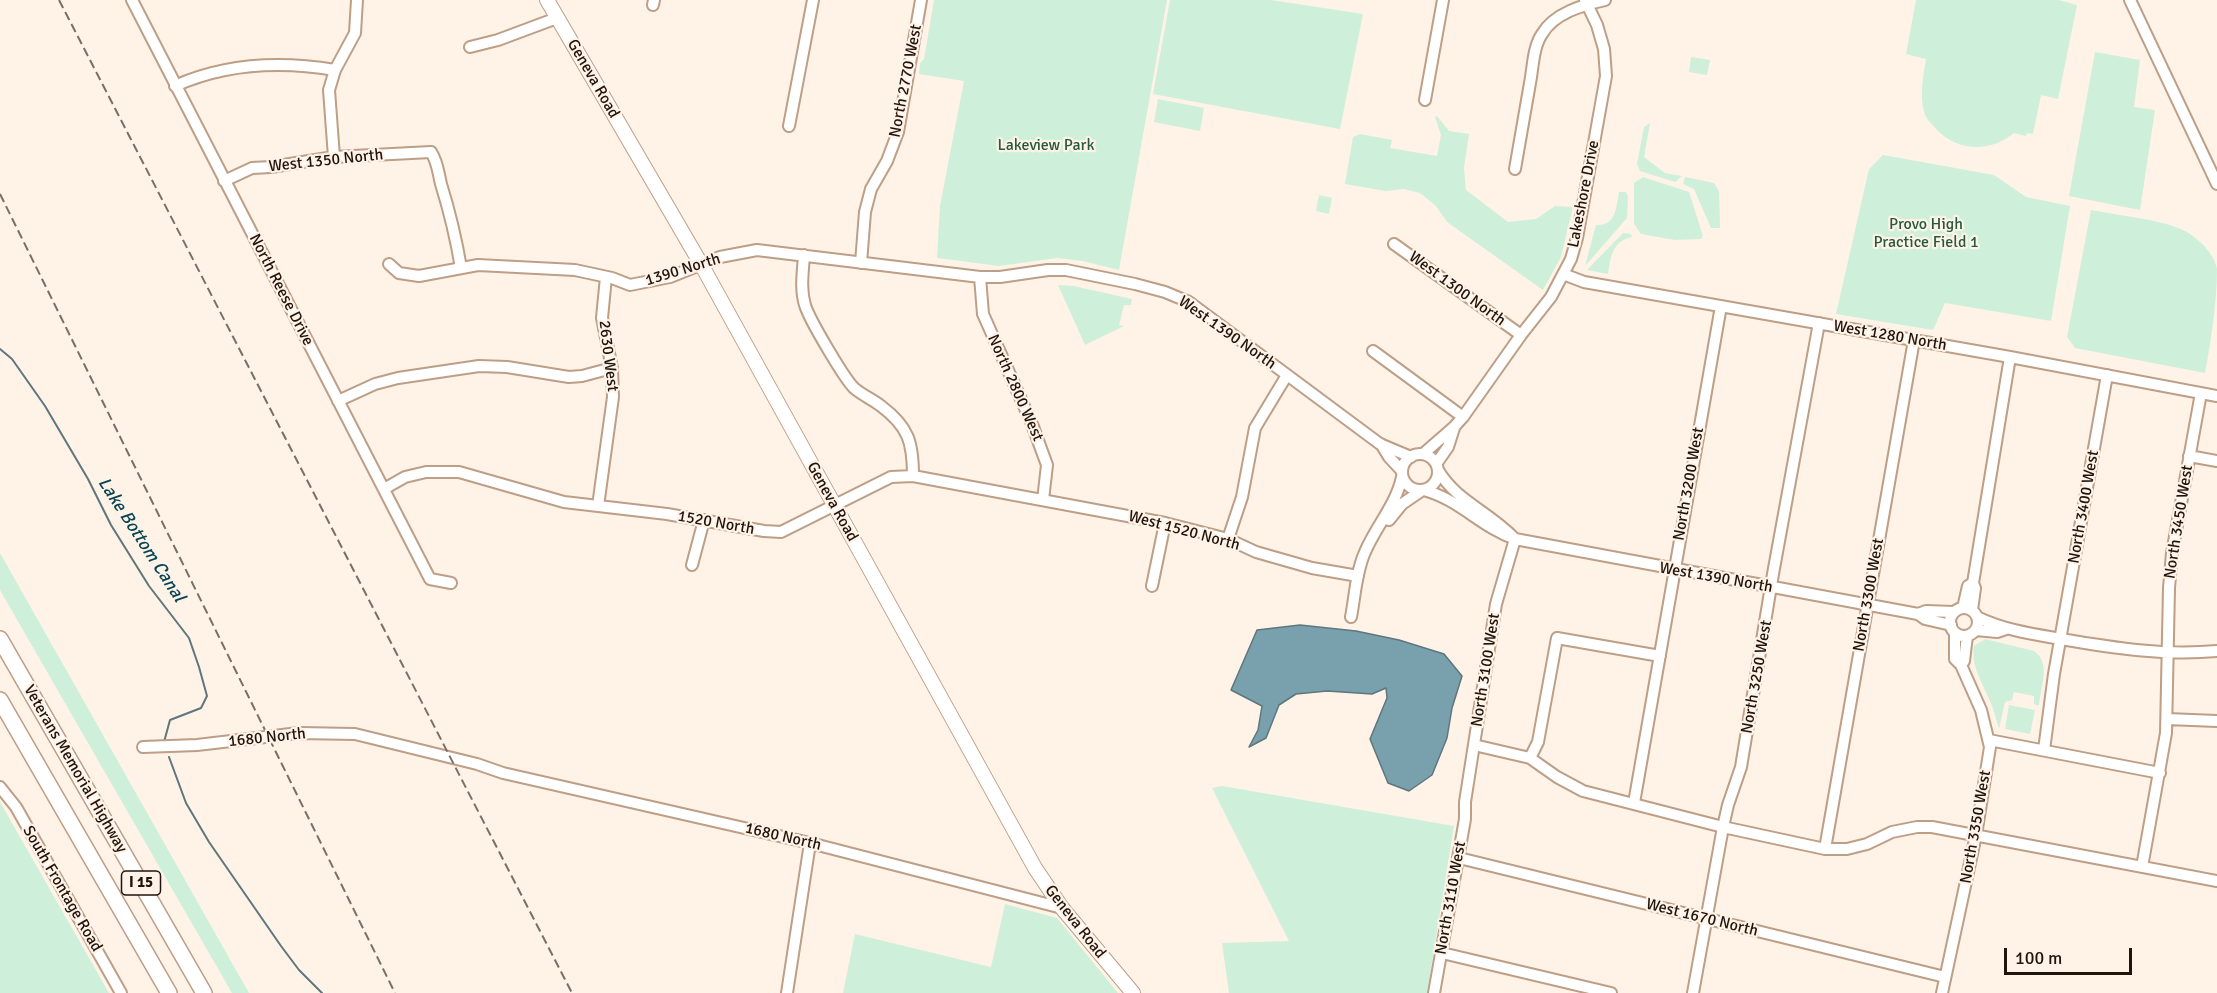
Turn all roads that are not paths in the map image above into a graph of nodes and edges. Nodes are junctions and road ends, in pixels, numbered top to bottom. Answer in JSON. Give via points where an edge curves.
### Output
{"nodes":[{"id":1,"x":132,"y":0,"type":"edge"},
{"id":2,"x":357,"y":0,"type":"edge"},
{"id":3,"x":547,"y":0,"type":"edge"},
{"id":4,"x":813,"y":0,"type":"edge"},
{"id":5,"x":921,"y":0,"type":"edge"},
{"id":6,"x":1443,"y":0,"type":"edge"},
{"id":7,"x":1605,"y":0,"type":"edge"},
{"id":8,"x":2130,"y":0,"type":"edge"},
{"id":9,"x":1586,"y":2,"type":"edge"},
{"id":10,"x":557,"y":18,"type":"junction"},
{"id":11,"x":470,"y":47,"type":"dead end"},
{"id":12,"x":335,"y":70,"type":"junction"},
{"id":13,"x":175,"y":86,"type":"junction"},
{"id":14,"x":1425,"y":100,"type":"dead end"},
{"id":15,"x":789,"y":126,"type":"dead end"},
{"id":16,"x":334,"y":157,"type":"junction"},
{"id":17,"x":1515,"y":169,"type":"dead end"},
{"id":18,"x":224,"y":181,"type":"junction"},
{"id":19,"x":2217,"y":184,"type":"edge"},
{"id":20,"x":1394,"y":244,"type":"dead end"},
{"id":21,"x":804,"y":255,"type":"junction"},
{"id":22,"x":861,"y":263,"type":"junction"},
{"id":23,"x":389,"y":264,"type":"dead end"},
{"id":24,"x":701,"y":264,"type":"junction"},
{"id":25,"x":461,"y":268,"type":"junction"},
{"id":26,"x":1563,"y":274,"type":"junction"},
{"id":27,"x":606,"y":277,"type":"junction"},
{"id":28,"x":980,"y":277,"type":"junction"},
{"id":29,"x":1721,"y":306,"type":"junction"},
{"id":30,"x":1818,"y":323,"type":"junction"},
{"id":31,"x":1521,"y":335,"type":"junction"},
{"id":32,"x":1914,"y":340,"type":"junction"},
{"id":33,"x":1373,"y":351,"type":"dead end"},
{"id":34,"x":2010,"y":357,"type":"junction"},
{"id":35,"x":612,"y":368,"type":"junction"},
{"id":36,"x":1287,"y":375,"type":"junction"},
{"id":37,"x":2107,"y":375,"type":"junction"},
{"id":38,"x":2201,"y":393,"type":"junction"},
{"id":39,"x":2217,"y":396,"type":"edge"},
{"id":40,"x":338,"y":401,"type":"junction"},
{"id":41,"x":1462,"y":417,"type":"junction"},
{"id":42,"x":1454,"y":428,"type":"junction"},
{"id":43,"x":1380,"y":444,"type":"junction"},
{"id":44,"x":1417,"y":455,"type":"junction"},
{"id":45,"x":2189,"y":456,"type":"junction"},
{"id":46,"x":2217,"y":461,"type":"edge"},
{"id":47,"x":1437,"y":467,"type":"junction"},
{"id":48,"x":1402,"y":474,"type":"junction"},
{"id":49,"x":913,"y":476,"type":"junction"},
{"id":50,"x":384,"y":489,"type":"junction"},
{"id":51,"x":1423,"y":490,"type":"junction"},
{"id":52,"x":1043,"y":500,"type":"junction"},
{"id":53,"x":833,"y":504,"type":"junction"},
{"id":54,"x":598,"y":506,"type":"junction"},
{"id":55,"x":704,"y":520,"type":"junction"},
{"id":56,"x":1165,"y":523,"type":"junction"},
{"id":57,"x":1378,"y":530,"type":"junction"},
{"id":58,"x":1228,"y":539,"type":"junction"},
{"id":59,"x":1515,"y":539,"type":"junction"},
{"id":60,"x":692,"y":565,"type":"dead end"},
{"id":61,"x":1674,"y":570,"type":"junction"},
{"id":62,"x":1358,"y":576,"type":"junction"},
{"id":63,"x":451,"y":583,"type":"dead end"},
{"id":64,"x":1152,"y":585,"type":"dead end"},
{"id":65,"x":1771,"y":588,"type":"junction"},
{"id":66,"x":1867,"y":606,"type":"junction"},
{"id":67,"x":1966,"y":612,"type":"junction"},
{"id":68,"x":1918,"y":614,"type":"junction"},
{"id":69,"x":1351,"y":617,"type":"dead end"},
{"id":70,"x":1953,"y":629,"type":"junction"},
{"id":71,"x":2006,"y":629,"type":"junction"},
{"id":72,"x":1971,"y":633,"type":"junction"},
{"id":73,"x":0,"y":639,"type":"edge"},
{"id":74,"x":2061,"y":639,"type":"junction"},
{"id":75,"x":2217,"y":651,"type":"edge"},
{"id":76,"x":2169,"y":652,"type":"junction"},
{"id":77,"x":1660,"y":656,"type":"junction"},
{"id":78,"x":1961,"y":665,"type":"junction"},
{"id":79,"x":0,"y":700,"type":"edge"},
{"id":80,"x":2168,"y":718,"type":"junction"},
{"id":81,"x":2217,"y":721,"type":"edge"},
{"id":82,"x":1989,"y":740,"type":"junction"},
{"id":83,"x":1474,"y":745,"type":"junction"},
{"id":84,"x":143,"y":747,"type":"dead end"},
{"id":85,"x":2044,"y":750,"type":"junction"},
{"id":86,"x":1530,"y":758,"type":"junction"},
{"id":87,"x":2160,"y":773,"type":"junction"},
{"id":88,"x":0,"y":787,"type":"edge"},
{"id":89,"x":1465,"y":802,"type":"joint"},
{"id":90,"x":1634,"y":803,"type":"junction"},
{"id":91,"x":1723,"y":827,"type":"junction"},
{"id":92,"x":1976,"y":835,"type":"junction"},
{"id":93,"x":810,"y":843,"type":"junction"},
{"id":94,"x":1825,"y":849,"type":"junction"},
{"id":95,"x":1459,"y":858,"type":"junction"},
{"id":96,"x":2142,"y":867,"type":"junction"},
{"id":97,"x":2217,"y":882,"type":"edge"},
{"id":98,"x":1062,"y":908,"type":"junction"},
{"id":99,"x":1707,"y":920,"type":"junction"},
{"id":100,"x":1442,"y":953,"type":"junction"},
{"id":101,"x":1945,"y":977,"type":"junction"},
{"id":102,"x":121,"y":993,"type":"edge"},
{"id":103,"x":169,"y":993,"type":"edge"},
{"id":104,"x":204,"y":993,"type":"edge"},
{"id":105,"x":787,"y":993,"type":"edge"},
{"id":106,"x":1133,"y":993,"type":"edge"},
{"id":107,"x":1434,"y":993,"type":"edge"},
{"id":108,"x":1611,"y":993,"type":"edge"},
{"id":109,"x":1693,"y":993,"type":"edge"},
{"id":110,"x":1942,"y":993,"type":"edge"}],
"edges":[{"from":1,"to":13,"type":"street","name":"North Reese Drive"},
{"from":2,"to":12,"type":"street","via":[[355,33]]},
{"from":3,"to":10,"type":"main road","name":"Geneva Road"},
{"from":4,"to":15,"type":"street"},
{"from":5,"to":22,"type":"street","name":"North 2770 West","via":[[898,132],[871,189],[865,212]]},
{"from":6,"to":14,"type":"street"},
{"from":7,"to":9,"type":"street"},
{"from":8,"to":19,"type":"street"},
{"from":9,"to":17,"type":"street","via":[[1556,20],[1542,34],[1535,53]]},
{"from":9,"to":26,"type":"street","name":"Lakeshore Drive","via":[[1604,49],[1606,76],[1577,238]]},
{"from":10,"to":11,"type":"street"},
{"from":10,"to":24,"type":"main road","name":"Geneva Road"},
{"from":12,"to":13,"type":"street","via":[[290,64],[245,68],[198,76]]},
{"from":12,"to":16,"type":"street","via":[[329,90]]},
{"from":13,"to":18,"type":"street","name":"North Reese Drive"},
{"from":16,"to":18,"type":"street","name":"West 1350 North","via":[[252,168]]},
{"from":16,"to":25,"type":"street","name":"West 1350 North","via":[[431,152],[450,210]]},
{"from":18,"to":40,"type":"street","name":"North Reese Drive"},
{"from":20,"to":31,"type":"street","name":"West 1300 North"},
{"from":21,"to":22,"type":"street","name":"1390 North"},
{"from":21,"to":24,"type":"street","name":"1390 North","via":[[757,250]]},
{"from":21,"to":49,"type":"street","via":[[801,288],[805,307],[844,376],[899,421],[910,437]]},
{"from":22,"to":28,"type":"street","name":"1390 North"},
{"from":23,"to":25,"type":"street","name":"1390 North","via":[[399,273],[419,276]]},
{"from":24,"to":27,"type":"street","name":"1390 North","via":[[670,277],[630,285]]},
{"from":24,"to":53,"type":"main road","name":"Geneva Road"},
{"from":25,"to":27,"type":"street","name":"1390 North","via":[[529,267]]},
{"from":26,"to":29,"type":"street","name":"West 1280 North","via":[[1584,282]]},
{"from":26,"to":31,"type":"street","name":"Lakeshore Drive","via":[[1551,297]]},
{"from":27,"to":35,"type":"street","name":"2630 West","via":[[602,318]]},
{"from":28,"to":36,"type":"street","name":"West 1390 North","via":[[1066,270],[1165,292],[1189,302]]},
{"from":28,"to":52,"type":"street","name":"North 2800 West","via":[[983,314],[1047,465]]},
{"from":29,"to":30,"type":"street","name":"West 1280 North"},
{"from":29,"to":61,"type":"street","name":"North 3200 West"},
{"from":30,"to":32,"type":"street","name":"West 1280 North"},
{"from":30,"to":65,"type":"street","name":"North 3250 West"},
{"from":31,"to":41,"type":"street","name":"Lakeshore Drive"},
{"from":32,"to":34,"type":"street","name":"West 1280 North"},
{"from":32,"to":66,"type":"street","name":"North 3300 West"},
{"from":33,"to":41,"type":"street"},
{"from":34,"to":37,"type":"street","name":"West 1280 North"},
{"from":34,"to":67,"type":"street","via":[[1973,583],[1976,588]]},
{"from":35,"to":40,"type":"street","via":[[569,377],[479,366],[398,378]]},
{"from":35,"to":54,"type":"street","name":"2630 West","via":[[613,397]]},
{"from":36,"to":43,"type":"street","name":"West 1390 North"},
{"from":36,"to":58,"type":"street","via":[[1255,428],[1242,497]]},
{"from":37,"to":38,"type":"street","name":"West 1280 North"},
{"from":37,"to":74,"type":"street","name":"North 3400 West"},
{"from":38,"to":39,"type":"street","name":"West 1280 North"},
{"from":38,"to":45,"type":"street","name":"North 3450 West"},
{"from":40,"to":50,"type":"street","name":"North Reese Drive"},
{"from":41,"to":42,"type":"street","name":"Lakeshore Drive"},
{"from":42,"to":44,"type":"street","name":"Lakeshore Drive"},
{"from":42,"to":47,"type":"street","name":"Lakeshore Drive"},
{"from":43,"to":44,"type":"street","name":"West 1390 North"},
{"from":43,"to":48,"type":"street","name":"West 1390 North"},
{"from":44,"to":47,"type":"street","via":[[1433,459]]},
{"from":44,"to":48,"type":"street","via":[[1403,465]]},
{"from":45,"to":46,"type":"street"},
{"from":45,"to":76,"type":"street","name":"North 3450 West","via":[[2170,571]]},
{"from":47,"to":51,"type":"street","via":[[1436,481]]},
{"from":47,"to":59,"type":"street","via":[[1453,491],[1502,525]]},
{"from":48,"to":51,"type":"street","via":[[1409,487]]},
{"from":48,"to":57,"type":"street","via":[[1400,488]]},
{"from":49,"to":52,"type":"street","name":"1520 North"},
{"from":49,"to":53,"type":"street","name":"1520 North","via":[[891,477]]},
{"from":50,"to":54,"type":"street","name":"1520 North","via":[[405,477],[426,472],[459,472],[564,502]]},
{"from":50,"to":63,"type":"street","name":"North Reese Drive","via":[[430,579]]},
{"from":51,"to":57,"type":"street","via":[[1402,504]]},
{"from":51,"to":59,"type":"street","name":"West 1390 North","via":[[1448,498],[1497,533]]},
{"from":52,"to":56,"type":"street","name":"West 1520 North"},
{"from":53,"to":55,"type":"street","name":"1520 North","via":[[781,532]]},
{"from":53,"to":98,"type":"main road","name":"Geneva Road","via":[[1035,868]]},
{"from":54,"to":55,"type":"street","name":"1520 North"},
{"from":55,"to":60,"type":"street"},
{"from":56,"to":58,"type":"street","name":"West 1520 North"},
{"from":56,"to":64,"type":"street"},
{"from":57,"to":62,"type":"street","via":[[1364,552]]},
{"from":58,"to":62,"type":"street","name":"West 1520 North","via":[[1301,565]]},
{"from":59,"to":61,"type":"street","name":"West 1390 North"},
{"from":59,"to":83,"type":"street","name":"North 3100 West","via":[[1496,604]]},
{"from":61,"to":65,"type":"street","name":"West 1390 North"},
{"from":61,"to":77,"type":"street","name":"North 3200 West"},
{"from":62,"to":69,"type":"street"},
{"from":65,"to":66,"type":"street","name":"West 1390 North"},
{"from":65,"to":91,"type":"street","name":"North 3250 West","via":[[1741,767]]},
{"from":66,"to":68,"type":"street","name":"West 1390 North"},
{"from":66,"to":94,"type":"street","name":"North 3300 West"},
{"from":67,"to":68,"type":"street","name":"West 1390 North"},
{"from":67,"to":70,"type":"street","name":"North 3350 West"},
{"from":67,"to":71,"type":"street","name":"West 1390 North"},
{"from":67,"to":72,"type":"street"},
{"from":68,"to":70,"type":"street","name":"West 1390 North"},
{"from":70,"to":72,"type":"street","name":"West 1390 North"},
{"from":70,"to":78,"type":"street","name":"North 3350 West","via":[[1955,659]]},
{"from":71,"to":72,"type":"street","name":"West 1390 North"},
{"from":71,"to":74,"type":"street","name":"West 1390 North"},
{"from":72,"to":78,"type":"street"},
{"from":73,"to":104,"type":"highway","name":"Veterans Memorial Highway","number":"I 15"},
{"from":74,"to":76,"type":"street","name":"West 1390 North","via":[[2132,651]]},
{"from":74,"to":85,"type":"street","name":"North 3400 West"},
{"from":75,"to":76,"type":"street","name":"West 1390 North"},
{"from":76,"to":80,"type":"street","name":"North 3450 West"},
{"from":77,"to":86,"type":"street","via":[[1557,638],[1538,742]]},
{"from":77,"to":90,"type":"street","name":"North 3200 West"},
{"from":78,"to":82,"type":"street","name":"North 3350 West"},
{"from":79,"to":103,"type":"highway","name":"Veterans Memorial Highway","number":"I 15"},
{"from":80,"to":81,"type":"street"},
{"from":80,"to":87,"type":"street","name":"North 3450 West"},
{"from":82,"to":85,"type":"street"},
{"from":82,"to":92,"type":"street","name":"North 3350 West"},
{"from":83,"to":86,"type":"street"},
{"from":83,"to":89,"type":"street","name":"North 3100 West"},
{"from":84,"to":93,"type":"street","name":"1680 North","via":[[299,733],[355,734],[484,771],[503,772]]},
{"from":85,"to":87,"type":"street"},
{"from":86,"to":90,"type":"street","via":[[1583,791]]},
{"from":87,"to":96,"type":"street","name":"North 3450 West"},
{"from":88,"to":102,"type":"street","name":"South Frontage Road","via":[[16,807]]},
{"from":89,"to":95,"type":"street","name":"North 3110 West"},
{"from":90,"to":91,"type":"street"},
{"from":91,"to":94,"type":"street"},
{"from":91,"to":99,"type":"street","name":"North 3250 West"},
{"from":92,"to":94,"type":"street","via":[[1932,826],[1917,827],[1847,849]]},
{"from":92,"to":96,"type":"street"},
{"from":92,"to":101,"type":"street","name":"North 3350 West"},
{"from":93,"to":98,"type":"street","name":"1680 North"},
{"from":93,"to":105,"type":"street"},
{"from":95,"to":99,"type":"street","name":"West 1670 North"},
{"from":95,"to":100,"type":"street","name":"North 3110 West"},
{"from":96,"to":97,"type":"street"},
{"from":98,"to":106,"type":"main road","name":"Geneva Road"},
{"from":99,"to":101,"type":"street","name":"West 1670 North"},
{"from":99,"to":109,"type":"street","name":"North 3250 West"},
{"from":100,"to":107,"type":"street","name":"North 3110 West"},
{"from":100,"to":108,"type":"street"},
{"from":101,"to":110,"type":"street","name":"North 3350 West"}]}
